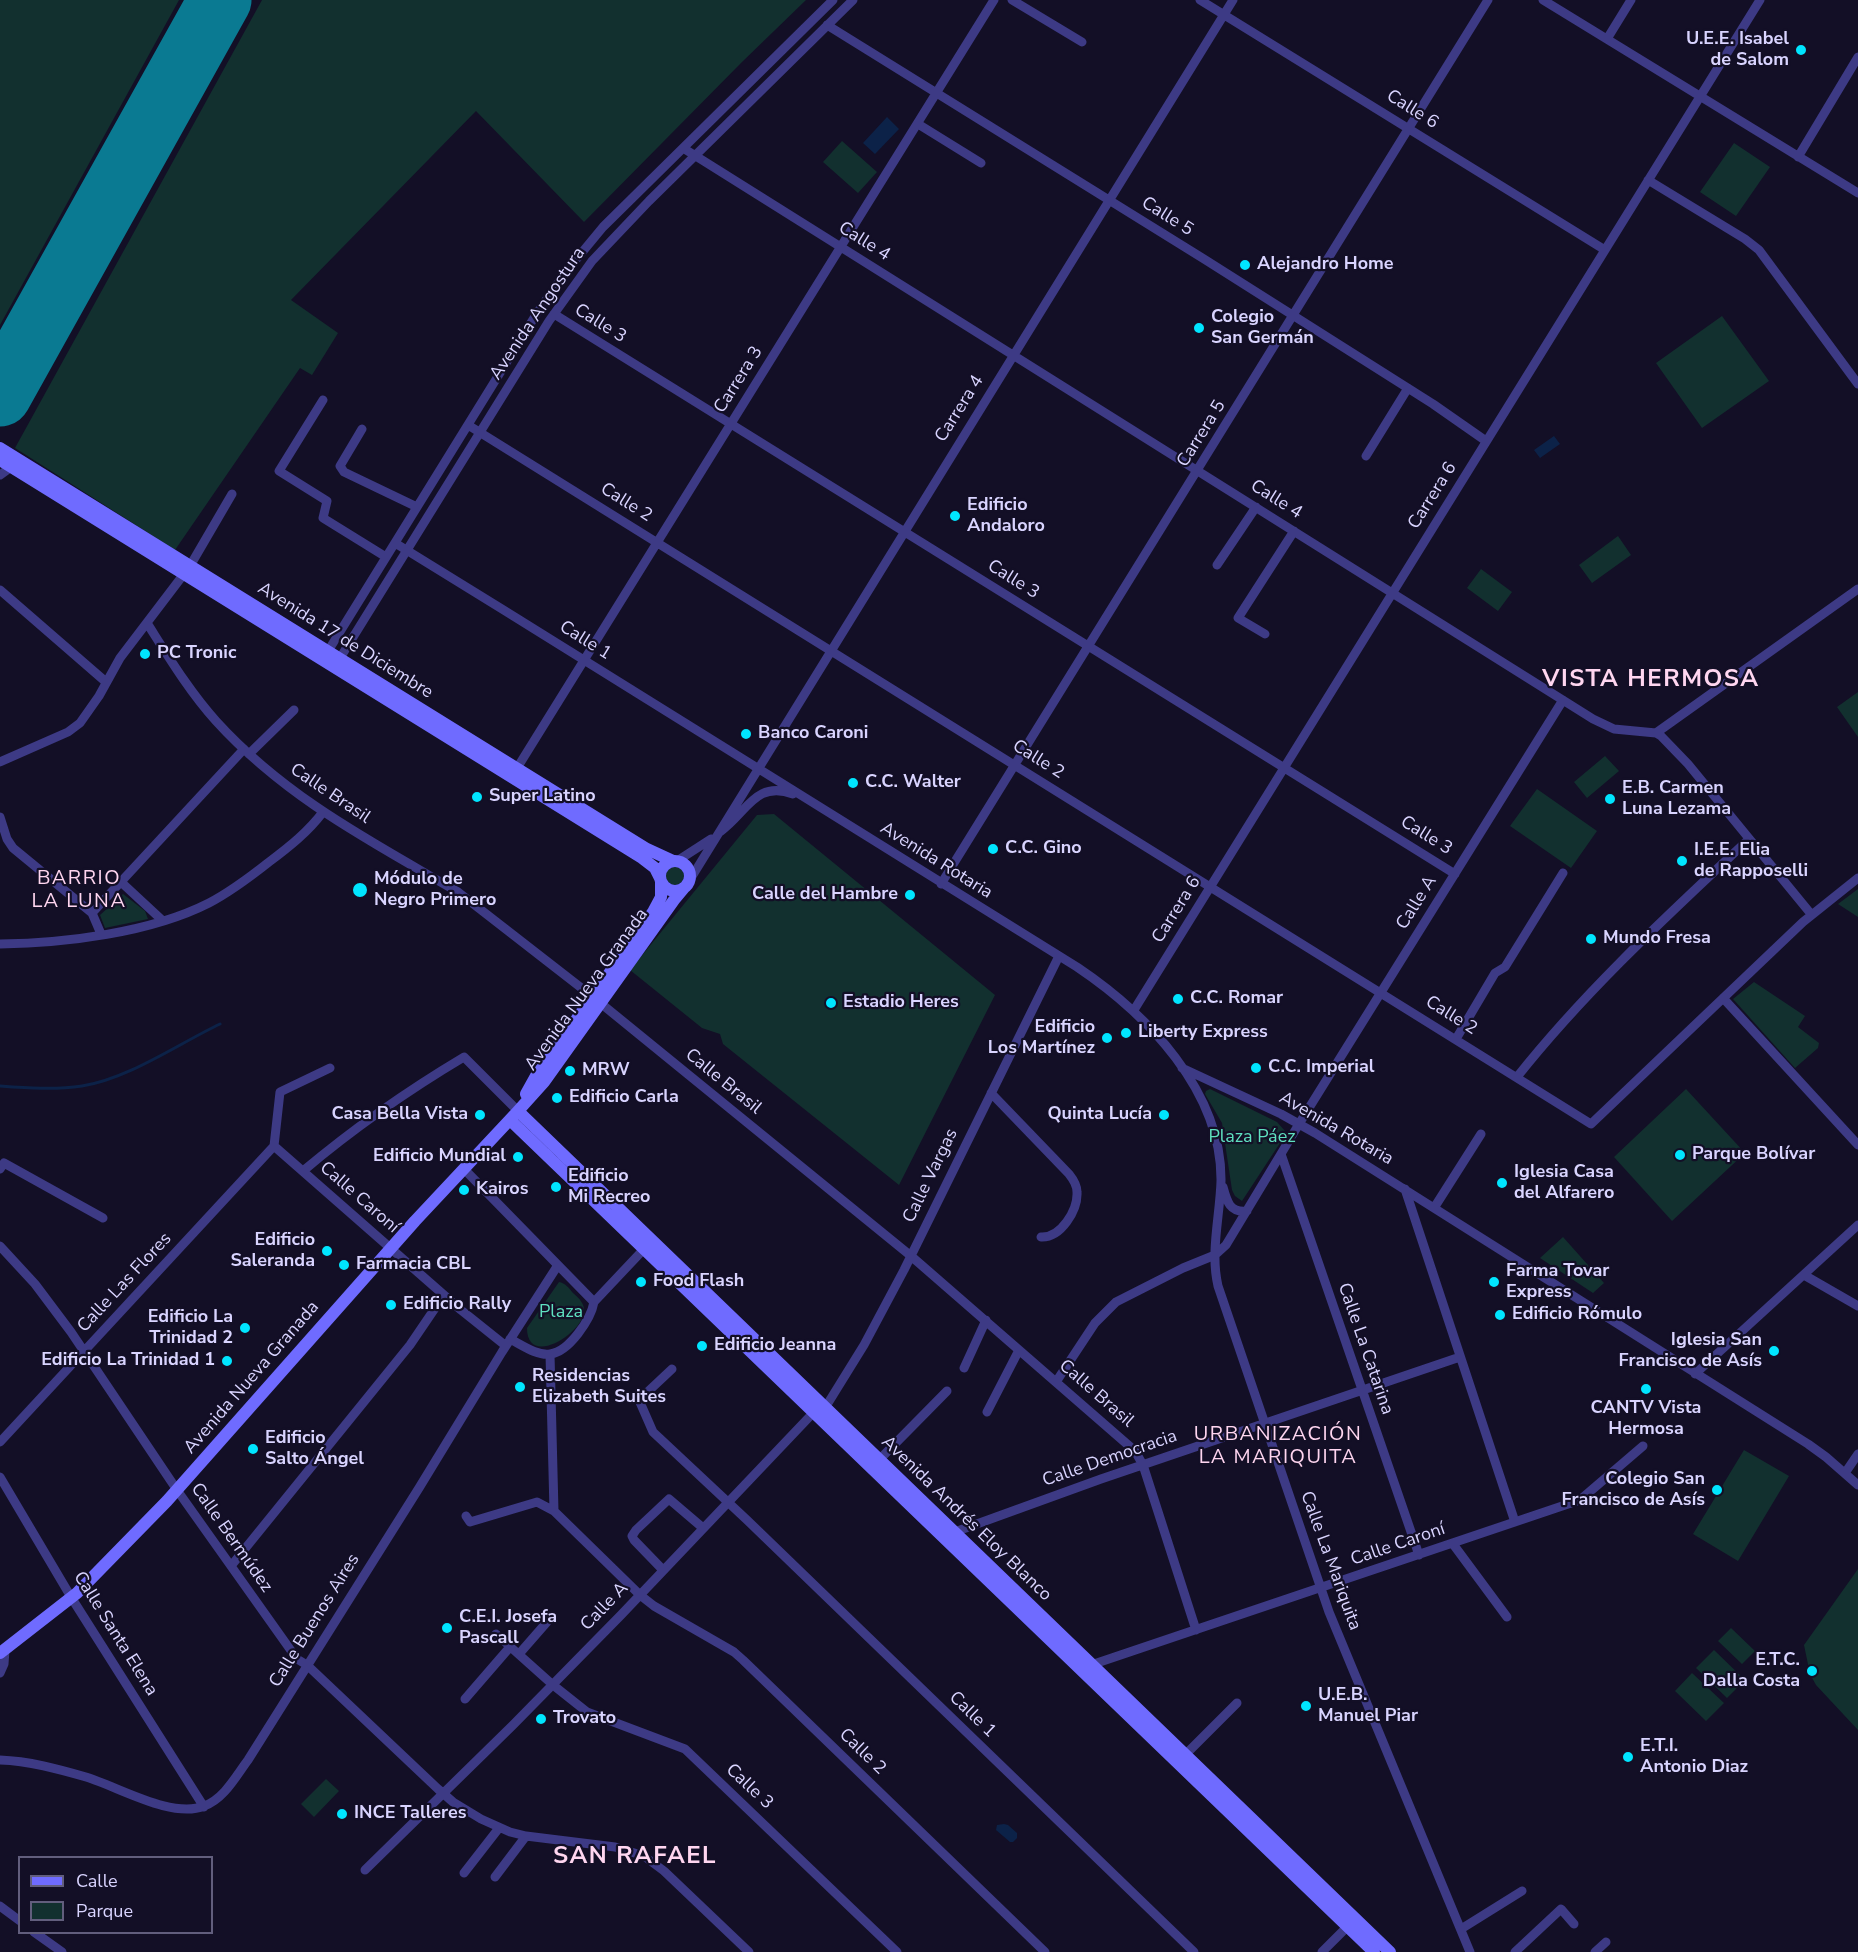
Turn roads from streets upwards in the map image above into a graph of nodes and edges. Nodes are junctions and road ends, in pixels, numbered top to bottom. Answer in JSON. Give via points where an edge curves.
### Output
{"nodes":[{"id":1,"x":833,"y":0,"type":"edge"},
{"id":2,"x":853,"y":0,"type":"edge"},
{"id":3,"x":994,"y":0,"type":"edge"},
{"id":4,"x":1012,"y":0,"type":"edge"},
{"id":5,"x":1200,"y":0,"type":"edge"},
{"id":6,"x":1233,"y":0,"type":"edge"},
{"id":7,"x":1488,"y":0,"type":"edge"},
{"id":8,"x":1543,"y":0,"type":"edge"},
{"id":9,"x":1631,"y":0,"type":"edge"},
{"id":10,"x":1760,"y":0,"type":"edge"},
{"id":11,"x":1224,"y":15,"type":"junction"},
{"id":12,"x":827,"y":25,"type":"junction"},
{"id":13,"x":1606,"y":39,"type":"junction"},
{"id":14,"x":1082,"y":42,"type":"dead end"},
{"id":15,"x":1858,"y":57,"type":"edge"},
{"id":16,"x":936,"y":94,"type":"junction"},
{"id":17,"x":1700,"y":97,"type":"junction"},
{"id":18,"x":918,"y":124,"type":"junction"},
{"id":19,"x":1409,"y":128,"type":"junction"},
{"id":20,"x":683,"y":147,"type":"junction"},
{"id":21,"x":695,"y":155,"type":"junction"},
{"id":22,"x":1798,"y":157,"type":"junction"},
{"id":23,"x":981,"y":163,"type":"dead end"},
{"id":24,"x":1648,"y":180,"type":"junction"},
{"id":25,"x":1858,"y":194,"type":"edge"},
{"id":26,"x":1109,"y":200,"type":"junction"},
{"id":27,"x":842,"y":247,"type":"junction"},
{"id":28,"x":1605,"y":250,"type":"junction"},
{"id":29,"x":554,"y":314,"type":"junction"},
{"id":30,"x":1293,"y":315,"type":"junction"},
{"id":31,"x":1013,"y":355,"type":"junction"},
{"id":32,"x":1858,"y":384,"type":"edge"},
{"id":33,"x":1408,"y":388,"type":"junction"},
{"id":34,"x":322,"y":400,"type":"dead end"},
{"id":35,"x":731,"y":424,"type":"junction"},
{"id":36,"x":468,"y":425,"type":"junction"},
{"id":37,"x":362,"y":429,"type":"dead end"},
{"id":38,"x":479,"y":432,"type":"junction"},
{"id":39,"x":1486,"y":441,"type":"junction"},
{"id":40,"x":0,"y":448,"type":"edge"},
{"id":41,"x":1366,"y":456,"type":"dead end"},
{"id":42,"x":5,"y":463,"type":"edge"},
{"id":43,"x":1198,"y":471,"type":"junction"},
{"id":44,"x":0,"y":475,"type":"edge"},
{"id":45,"x":232,"y":494,"type":"dead end"},
{"id":46,"x":417,"y":507,"type":"junction"},
{"id":47,"x":1256,"y":507,"type":"junction"},
{"id":48,"x":904,"y":531,"type":"junction"},
{"id":49,"x":1294,"y":531,"type":"junction"},
{"id":50,"x":657,"y":542,"type":"junction"},
{"id":51,"x":395,"y":543,"type":"junction"},
{"id":52,"x":407,"y":550,"type":"junction"},
{"id":53,"x":386,"y":557,"type":"junction"},
{"id":54,"x":1217,"y":565,"type":"dead end"},
{"id":55,"x":187,"y":570,"type":"junction"},
{"id":56,"x":1858,"y":589,"type":"edge"},
{"id":57,"x":0,"y":590,"type":"edge"},
{"id":58,"x":1393,"y":593,"type":"junction"},
{"id":59,"x":147,"y":623,"type":"junction"},
{"id":60,"x":1265,"y":634,"type":"dead end"},
{"id":61,"x":1089,"y":646,"type":"junction"},
{"id":62,"x":831,"y":650,"type":"junction"},
{"id":63,"x":325,"y":656,"type":"junction"},
{"id":64,"x":584,"y":660,"type":"junction"},
{"id":65,"x":337,"y":663,"type":"junction"},
{"id":66,"x":106,"y":682,"type":"junction"},
{"id":67,"x":1563,"y":700,"type":"junction"},
{"id":68,"x":294,"y":710,"type":"dead end"},
{"id":69,"x":1656,"y":733,"type":"junction"},
{"id":70,"x":247,"y":752,"type":"junction"},
{"id":71,"x":0,"y":762,"type":"edge"},
{"id":72,"x":1015,"y":765,"type":"junction"},
{"id":73,"x":758,"y":768,"type":"junction"},
{"id":74,"x":1285,"y":768,"type":"junction"},
{"id":75,"x":514,"y":773,"type":"junction"},
{"id":76,"x":804,"y":798,"type":"junction"},
{"id":77,"x":323,"y":813,"type":"junction"},
{"id":78,"x":0,"y":817,"type":"edge"},
{"id":79,"x":716,"y":835,"type":"junction"},
{"id":80,"x":1749,"y":839,"type":"junction"},
{"id":81,"x":676,"y":861,"type":"junction"},
{"id":82,"x":1563,"y":873,"type":"dead end"},
{"id":83,"x":1455,"y":874,"type":"junction"},
{"id":84,"x":1858,"y":878,"type":"edge"},
{"id":85,"x":660,"y":880,"type":"junction"},
{"id":86,"x":121,"y":882,"type":"junction"},
{"id":87,"x":687,"y":883,"type":"junction"},
{"id":88,"x":942,"y":884,"type":"junction"},
{"id":89,"x":1211,"y":886,"type":"junction"},
{"id":90,"x":92,"y":913,"type":"junction"},
{"id":91,"x":1811,"y":914,"type":"junction"},
{"id":92,"x":163,"y":921,"type":"junction"},
{"id":93,"x":101,"y":934,"type":"junction"},
{"id":94,"x":0,"y":944,"type":"edge"},
{"id":95,"x":1059,"y":956,"type":"junction"},
{"id":96,"x":1382,"y":992,"type":"junction"},
{"id":97,"x":1723,"y":998,"type":"junction"},
{"id":98,"x":596,"y":1000,"type":"junction"},
{"id":99,"x":1134,"y":1010,"type":"junction"},
{"id":100,"x":1456,"y":1039,"type":"junction"},
{"id":101,"x":330,"y":1068,"type":"dead end"},
{"id":102,"x":1182,"y":1068,"type":"junction"},
{"id":103,"x":1517,"y":1077,"type":"junction"},
{"id":104,"x":991,"y":1092,"type":"junction"},
{"id":105,"x":514,"y":1115,"type":"junction"},
{"id":106,"x":1299,"y":1124,"type":"junction"},
{"id":107,"x":1481,"y":1134,"type":"dead end"},
{"id":108,"x":1858,"y":1145,"type":"edge"},
{"id":109,"x":274,"y":1146,"type":"junction"},
{"id":110,"x":1281,"y":1154,"type":"junction"},
{"id":111,"x":464,"y":1168,"type":"junction"},
{"id":112,"x":0,"y":1169,"type":"edge"},
{"id":113,"x":303,"y":1171,"type":"junction"},
{"id":114,"x":1221,"y":1181,"type":"junction"},
{"id":115,"x":1405,"y":1189,"type":"junction"},
{"id":116,"x":1434,"y":1208,"type":"junction"},
{"id":117,"x":1247,"y":1211,"type":"junction"},
{"id":118,"x":104,"y":1218,"type":"dead end"},
{"id":119,"x":1858,"y":1226,"type":"edge"},
{"id":120,"x":1041,"y":1237,"type":"dead end"},
{"id":121,"x":0,"y":1245,"type":"edge"},
{"id":122,"x":391,"y":1248,"type":"junction"},
{"id":123,"x":644,"y":1249,"type":"junction"},
{"id":124,"x":1215,"y":1255,"type":"junction"},
{"id":125,"x":911,"y":1256,"type":"junction"},
{"id":126,"x":558,"y":1265,"type":"junction"},
{"id":127,"x":1804,"y":1275,"type":"junction"},
{"id":128,"x":444,"y":1295,"type":"junction"},
{"id":129,"x":594,"y":1302,"type":"junction"},
{"id":130,"x":1858,"y":1305,"type":"edge"},
{"id":131,"x":986,"y":1320,"type":"junction"},
{"id":132,"x":508,"y":1343,"type":"junction"},
{"id":133,"x":1019,"y":1350,"type":"junction"},
{"id":134,"x":85,"y":1351,"type":"junction"},
{"id":135,"x":550,"y":1354,"type":"junction"},
{"id":136,"x":1460,"y":1357,"type":"junction"},
{"id":137,"x":964,"y":1368,"type":"dead end"},
{"id":138,"x":672,"y":1369,"type":"dead end"},
{"id":139,"x":1695,"y":1374,"type":"junction"},
{"id":140,"x":1056,"y":1382,"type":"junction"},
{"id":141,"x":1362,"y":1390,"type":"junction"},
{"id":142,"x":947,"y":1391,"type":"dead end"},
{"id":143,"x":819,"y":1410,"type":"junction"},
{"id":144,"x":987,"y":1412,"type":"dead end"},
{"id":145,"x":1265,"y":1423,"type":"junction"},
{"id":146,"x":0,"y":1443,"type":"edge"},
{"id":147,"x":1643,"y":1446,"type":"dead end"},
{"id":148,"x":1858,"y":1454,"type":"edge"},
{"id":149,"x":879,"y":1460,"type":"junction"},
{"id":150,"x":1143,"y":1465,"type":"junction"},
{"id":151,"x":1845,"y":1473,"type":"junction"},
{"id":152,"x":0,"y":1478,"type":"edge"},
{"id":153,"x":1858,"y":1485,"type":"edge"},
{"id":154,"x":177,"y":1490,"type":"junction"},
{"id":155,"x":728,"y":1502,"type":"junction"},
{"id":156,"x":554,"y":1511,"type":"junction"},
{"id":157,"x":466,"y":1516,"type":"dead end"},
{"id":158,"x":1515,"y":1522,"type":"junction"},
{"id":159,"x":703,"y":1528,"type":"junction"},
{"id":160,"x":948,"y":1534,"type":"junction"},
{"id":161,"x":1453,"y":1544,"type":"junction"},
{"id":162,"x":1419,"y":1555,"type":"junction"},
{"id":163,"x":231,"y":1566,"type":"junction"},
{"id":164,"x":663,"y":1570,"type":"junction"},
{"id":165,"x":1321,"y":1589,"type":"junction"},
{"id":166,"x":640,"y":1595,"type":"junction"},
{"id":167,"x":71,"y":1597,"type":"junction"},
{"id":168,"x":1507,"y":1617,"type":"dead end"},
{"id":169,"x":547,"y":1622,"type":"dead end"},
{"id":170,"x":1196,"y":1630,"type":"junction"},
{"id":171,"x":496,"y":1634,"type":"dead end"},
{"id":172,"x":510,"y":1647,"type":"junction"},
{"id":173,"x":2,"y":1651,"type":"edge"},
{"id":174,"x":519,"y":1654,"type":"junction"},
{"id":175,"x":307,"y":1665,"type":"junction"},
{"id":176,"x":1086,"y":1667,"type":"junction"},
{"id":177,"x":0,"y":1673,"type":"edge"},
{"id":178,"x":553,"y":1685,"type":"junction"},
{"id":179,"x":465,"y":1699,"type":"dead end"},
{"id":180,"x":1236,"y":1703,"type":"dead end"},
{"id":181,"x":1185,"y":1755,"type":"junction"},
{"id":182,"x":0,"y":1760,"type":"edge"},
{"id":183,"x":443,"y":1794,"type":"junction"},
{"id":184,"x":204,"y":1807,"type":"junction"},
{"id":185,"x":499,"y":1828,"type":"junction"},
{"id":186,"x":526,"y":1836,"type":"junction"},
{"id":187,"x":365,"y":1870,"type":"dead end"},
{"id":188,"x":464,"y":1873,"type":"dead end"},
{"id":189,"x":495,"y":1877,"type":"dead end"},
{"id":190,"x":1522,"y":1891,"type":"dead end"},
{"id":191,"x":0,"y":1906,"type":"edge"},
{"id":192,"x":18,"y":1920,"type":"edge"},
{"id":193,"x":1351,"y":1922,"type":"junction"},
{"id":194,"x":1574,"y":1924,"type":"dead end"},
{"id":195,"x":1461,"y":1929,"type":"junction"},
{"id":196,"x":37,"y":1934,"type":"edge"},
{"id":197,"x":1606,"y":1941,"type":"dead end"},
{"id":198,"x":62,"y":1952,"type":"edge"},
{"id":199,"x":749,"y":1952,"type":"edge"},
{"id":200,"x":897,"y":1952,"type":"edge"},
{"id":201,"x":1045,"y":1952,"type":"edge"},
{"id":202,"x":1194,"y":1952,"type":"edge"},
{"id":203,"x":1322,"y":1952,"type":"edge"},
{"id":204,"x":1374,"y":1952,"type":"edge"},
{"id":205,"x":1390,"y":1952,"type":"edge"},
{"id":206,"x":1470,"y":1952,"type":"edge"},
{"id":207,"x":1515,"y":1952,"type":"edge"},
{"id":208,"x":1595,"y":1952,"type":"edge"}],
"edges":[{"from":1,"to":20,"type":"street","name":"Avenida Angostura"},
{"from":2,"to":12,"type":"street","name":"Avenida Angostura"},
{"from":3,"to":16,"type":"street","name":"Carrera 3"},
{"from":4,"to":14,"type":"street"},
{"from":5,"to":11,"type":"street","name":"Calle 6"},
{"from":6,"to":11,"type":"street","name":"Carrera 4"},
{"from":7,"to":19,"type":"street","name":"Carrera 5"},
{"from":8,"to":13,"type":"street"},
{"from":9,"to":13,"type":"street"},
{"from":10,"to":17,"type":"street","name":"Carrera 6"},
{"from":11,"to":19,"type":"street","name":"Calle 6"},
{"from":11,"to":26,"type":"street","name":"Carrera 4"},
{"from":12,"to":16,"type":"street","name":"Calle 5"},
{"from":12,"to":21,"type":"street","name":"Avenida Angostura"},
{"from":13,"to":17,"type":"street"},
{"from":15,"to":22,"type":"street"},
{"from":16,"to":18,"type":"street","name":"Carrera 3"},
{"from":16,"to":26,"type":"street","name":"Calle 5"},
{"from":17,"to":22,"type":"street"},
{"from":17,"to":24,"type":"street","name":"Carrera 6"},
{"from":18,"to":23,"type":"street"},
{"from":18,"to":27,"type":"street","name":"Carrera 3"},
{"from":19,"to":28,"type":"street","name":"Calle 6"},
{"from":19,"to":30,"type":"street","name":"Carrera 5"},
{"from":20,"to":21,"type":"street","name":"Calle 4"},
{"from":20,"to":36,"type":"street","name":"Avenida Angostura","via":[[603,227],[565,273]]},
{"from":21,"to":27,"type":"street","name":"Calle 4"},
{"from":21,"to":29,"type":"street","name":"Avenida Angostura","via":[[603,249]]},
{"from":22,"to":25,"type":"street"},
{"from":24,"to":28,"type":"street","name":"Carrera 6"},
{"from":24,"to":32,"type":"street","via":[[1760,250]]},
{"from":26,"to":30,"type":"street","name":"Calle 5"},
{"from":26,"to":31,"type":"street","name":"Carrera 4"},
{"from":27,"to":31,"type":"street","name":"Calle 4"},
{"from":27,"to":35,"type":"street","name":"Carrera 3"},
{"from":28,"to":39,"type":"street","name":"Carrera 6"},
{"from":29,"to":35,"type":"street","name":"Calle 3"},
{"from":29,"to":38,"type":"street","name":"Avenida Angostura"},
{"from":30,"to":33,"type":"street","name":"Calle 5"},
{"from":30,"to":43,"type":"street","name":"Carrera 5"},
{"from":31,"to":43,"type":"street","name":"Calle 4"},
{"from":31,"to":48,"type":"street","name":"Carrera 4"},
{"from":33,"to":39,"type":"street","name":"Calle 5"},
{"from":33,"to":41,"type":"street"},
{"from":34,"to":53,"type":"street","via":[[279,471],[327,501],[323,518]]},
{"from":35,"to":48,"type":"street","name":"Calle 3"},
{"from":35,"to":50,"type":"street","name":"Carrera 3"},
{"from":36,"to":38,"type":"street","name":"Calle 2"},
{"from":36,"to":46,"type":"street","name":"Avenida Angostura"},
{"from":37,"to":46,"type":"street","via":[[340,466],[344,472]]},
{"from":38,"to":50,"type":"street","name":"Calle 2"},
{"from":38,"to":52,"type":"street","name":"Avenida Angostura"},
{"from":39,"to":58,"type":"street","name":"Carrera 6"},
{"from":40,"to":55,"type":"street","name":"Avenida 17 de Diciembre"},
{"from":42,"to":44,"type":"street"},
{"from":42,"to":55,"type":"street","name":"Avenida 17 de Diciembre"},
{"from":43,"to":47,"type":"street","name":"Calle 4"},
{"from":43,"to":61,"type":"street","name":"Carrera 5"},
{"from":45,"to":55,"type":"street"},
{"from":46,"to":51,"type":"street","name":"Avenida Angostura"},
{"from":47,"to":49,"type":"street","name":"Calle 4"},
{"from":47,"to":54,"type":"street"},
{"from":48,"to":61,"type":"street","name":"Calle 3"},
{"from":48,"to":62,"type":"street","name":"Carrera 4"},
{"from":49,"to":58,"type":"street","name":"Calle 4"},
{"from":49,"to":60,"type":"street","via":[[1238,618]]},
{"from":50,"to":62,"type":"street","name":"Calle 2"},
{"from":50,"to":64,"type":"street","name":"Carrera 3"},
{"from":51,"to":52,"type":"street","name":"Calle 1"},
{"from":51,"to":53,"type":"street","name":"Avenida Angostura"},
{"from":52,"to":64,"type":"street","name":"Calle 1"},
{"from":52,"to":65,"type":"street","name":"Avenida Angostura"},
{"from":53,"to":63,"type":"street","name":"Avenida Angostura"},
{"from":55,"to":59,"type":"street"},
{"from":55,"to":63,"type":"street","name":"Avenida 17 de Diciembre"},
{"from":56,"to":69,"type":"street"},
{"from":57,"to":66,"type":"street"},
{"from":58,"to":67,"type":"street","name":"Calle 4"},
{"from":58,"to":74,"type":"street","name":"Carrera 6"},
{"from":59,"to":66,"type":"street"},
{"from":59,"to":70,"type":"street","name":"Calle Brasil","via":[[205,708]]},
{"from":61,"to":72,"type":"street","name":"Carrera 5"},
{"from":61,"to":74,"type":"street","name":"Calle 3"},
{"from":62,"to":72,"type":"street","name":"Calle 2"},
{"from":62,"to":73,"type":"street","name":"Carrera 4"},
{"from":63,"to":65,"type":"street","name":"Avenida 17 de Diciembre"},
{"from":64,"to":73,"type":"street","name":"Calle 1"},
{"from":64,"to":75,"type":"street","name":"Carrera 3"},
{"from":65,"to":75,"type":"street","name":"Avenida 17 de Diciembre"},
{"from":66,"to":71,"type":"street","via":[[86,716],[72,729]]},
{"from":67,"to":69,"type":"street","name":"Calle 4","via":[[1614,729]]},
{"from":67,"to":83,"type":"street","name":"Calle A"},
{"from":68,"to":70,"type":"street"},
{"from":69,"to":80,"type":"street","via":[[1688,764]]},
{"from":70,"to":77,"type":"street","name":"Calle Brasil"},
{"from":70,"to":86,"type":"street"},
{"from":72,"to":88,"type":"street","name":"Carrera 5"},
{"from":72,"to":89,"type":"street","name":"Calle 2"},
{"from":73,"to":76,"type":"street","name":"Avenida Rotaria"},
{"from":73,"to":79,"type":"street","name":"Carrera 4"},
{"from":74,"to":83,"type":"street","name":"Calle 3"},
{"from":74,"to":89,"type":"street","name":"Carrera 6"},
{"from":75,"to":81,"type":"street","name":"Avenida 17 de Diciembre","via":[[647,849]]},
{"from":75,"to":85,"type":"street","name":"Avenida 17 de Diciembre","via":[[642,858],[655,868]]},
{"from":76,"to":79,"type":"street","name":"Avenida Rotaria","via":[[783,790],[765,791]]},
{"from":76,"to":88,"type":"street","name":"Avenida Rotaria"},
{"from":77,"to":92,"type":"street","via":[[298,840],[231,889],[207,904]]},
{"from":77,"to":98,"type":"street","name":"Calle Brasil","via":[[464,897]]},
{"from":78,"to":90,"type":"street","via":[[13,848]]},
{"from":79,"to":81,"type":"street","name":"Carrera 4"},
{"from":79,"to":87,"type":"street","name":"Carrera 4"},
{"from":80,"to":91,"type":"street"},
{"from":80,"to":103,"type":"street","via":[[1567,1017]]},
{"from":81,"to":85,"type":"street","via":[[663,866]]},
{"from":81,"to":87,"type":"street","via":[[688,867]]},
{"from":82,"to":100,"type":"street"},
{"from":83,"to":96,"type":"street","name":"Calle A"},
{"from":84,"to":91,"type":"street"},
{"from":85,"to":87,"type":"street","via":[[669,890],[677,891]]},
{"from":85,"to":98,"type":"street","name":"Avenida Nueva Granada","via":[[660,902]]},
{"from":86,"to":90,"type":"street"},
{"from":86,"to":92,"type":"street"},
{"from":87,"to":98,"type":"street","name":"Avenida Nueva Granada"},
{"from":88,"to":95,"type":"street","name":"Avenida Rotaria"},
{"from":89,"to":96,"type":"street","name":"Calle 2"},
{"from":89,"to":99,"type":"street","name":"Carrera 6"},
{"from":90,"to":93,"type":"street"},
{"from":91,"to":97,"type":"street"},
{"from":92,"to":93,"type":"street"},
{"from":93,"to":94,"type":"street","via":[[42,943]]},
{"from":95,"to":99,"type":"street","name":"Avenida Rotaria","via":[[1105,985]]},
{"from":95,"to":104,"type":"street","name":"Calle Vargas"},
{"from":96,"to":100,"type":"street","name":"Calle 2"},
{"from":96,"to":106,"type":"street","name":"Calle A"},
{"from":97,"to":103,"type":"street","name":"Calle 2","via":[[1591,1124]]},
{"from":97,"to":108,"type":"street"},
{"from":98,"to":105,"type":"street","name":"Avenida Nueva Granada","via":[[544,1082]]},
{"from":98,"to":125,"type":"street","name":"Calle Brasil"},
{"from":99,"to":102,"type":"street","name":"Avenida Rotaria"},
{"from":100,"to":103,"type":"street","name":"Calle 2"},
{"from":101,"to":109,"type":"street","via":[[280,1092]]},
{"from":102,"to":106,"type":"street","name":"Avenida Rotaria"},
{"from":102,"to":114,"type":"street","name":"Calle La Mariquita","via":[[1212,1122]]},
{"from":104,"to":120,"type":"street","via":[[1069,1174],[1077,1188],[1077,1199],[1066,1222],[1058,1232]]},
{"from":104,"to":125,"type":"street","name":"Calle Vargas"},
{"from":105,"to":111,"type":"street","name":"Avenida Nueva Granada"},
{"from":105,"to":113,"type":"street","via":[[464,1057],[378,1112]]},
{"from":105,"to":123,"type":"street","name":"Avenida Andrés Eloy Blanco"},
{"from":105,"to":143,"type":"street","name":"Avenida Andrés Eloy Blanco"},
{"from":106,"to":110,"type":"street","name":"Calle A"},
{"from":106,"to":115,"type":"street","name":"Avenida Rotaria"},
{"from":107,"to":116,"type":"street"},
{"from":109,"to":113,"type":"street","name":"Calle Caroní"},
{"from":109,"to":134,"type":"street","name":"Calle Las Flores"},
{"from":110,"to":117,"type":"street","name":"Calle A"},
{"from":110,"to":141,"type":"street","name":"Calle La Catarina"},
{"from":111,"to":122,"type":"street","name":"Avenida Nueva Granada"},
{"from":111,"to":126,"type":"street"},
{"from":112,"to":118,"type":"street","via":[[4,1163]]},
{"from":113,"to":122,"type":"street","name":"Calle Caroní"},
{"from":114,"to":117,"type":"street","via":[[1232,1208]]},
{"from":114,"to":124,"type":"street","name":"Calle La Mariquita"},
{"from":115,"to":116,"type":"street","name":"Avenida Rotaria"},
{"from":115,"to":136,"type":"street"},
{"from":116,"to":139,"type":"street","name":"Avenida Rotaria"},
{"from":117,"to":124,"type":"street","name":"Calle A","via":[[1226,1245]]},
{"from":119,"to":127,"type":"street"},
{"from":121,"to":134,"type":"street","name":"Calle Bermúdez"},
{"from":122,"to":128,"type":"street","name":"Calle Caroní"},
{"from":122,"to":154,"type":"street","name":"Avenida Nueva Granada"},
{"from":123,"to":129,"type":"street"},
{"from":123,"to":143,"type":"street","name":"Avenida Andrés Eloy Blanco"},
{"from":124,"to":140,"type":"street","via":[[1116,1302],[1095,1323]]},
{"from":124,"to":145,"type":"street","name":"Calle La Mariquita","via":[[1218,1286]]},
{"from":125,"to":131,"type":"street","name":"Calle Brasil"},
{"from":125,"to":143,"type":"street","name":"Calle Vargas","via":[[864,1346]]},
{"from":126,"to":129,"type":"street"},
{"from":126,"to":132,"type":"street","name":"Calle Buenos Aires"},
{"from":127,"to":130,"type":"street"},
{"from":127,"to":139,"type":"street"},
{"from":128,"to":132,"type":"street","name":"Calle Caroní"},
{"from":128,"to":163,"type":"street","via":[[410,1345]]},
{"from":129,"to":135,"type":"street","via":[[581,1329],[561,1350]]},
{"from":131,"to":133,"type":"street","name":"Calle Brasil"},
{"from":131,"to":137,"type":"street"},
{"from":132,"to":135,"type":"street","name":"Calle Caroní"},
{"from":132,"to":175,"type":"street","name":"Calle Buenos Aires"},
{"from":133,"to":140,"type":"street","name":"Calle Brasil"},
{"from":133,"to":144,"type":"street"},
{"from":134,"to":146,"type":"street","name":"Calle Las Flores"},
{"from":134,"to":154,"type":"street","name":"Calle Bermúdez"},
{"from":135,"to":156,"type":"street"},
{"from":136,"to":141,"type":"street","name":"Calle Democracia"},
{"from":136,"to":158,"type":"street"},
{"from":138,"to":155,"type":"street","name":"Calle 1","via":[[639,1400],[652,1432]]},
{"from":139,"to":151,"type":"street","name":"Avenida Rotaria","via":[[1818,1451]]},
{"from":140,"to":150,"type":"street","name":"Calle Brasil","via":[[1135,1451]]},
{"from":141,"to":145,"type":"street","name":"Calle Democracia"},
{"from":141,"to":162,"type":"street","name":"Calle La Catarina"},
{"from":142,"to":149,"type":"street"},
{"from":143,"to":149,"type":"street","name":"Avenida Andrés Eloy Blanco"},
{"from":143,"to":155,"type":"street","name":"Calle A"},
{"from":143,"to":160,"type":"street","name":"Avenida Andrés Eloy Blanco"},
{"from":145,"to":150,"type":"street","name":"Calle Democracia"},
{"from":145,"to":165,"type":"street","name":"Calle La Mariquita"},
{"from":147,"to":158,"type":"street","name":"Calle Caroní","via":[[1580,1500]]},
{"from":148,"to":151,"type":"street"},
{"from":149,"to":160,"type":"street","name":"Avenida Andrés Eloy Blanco"},
{"from":150,"to":160,"type":"street","name":"Calle Democracia"},
{"from":150,"to":170,"type":"street","name":"Calle Brasil"},
{"from":151,"to":153,"type":"street","name":"Avenida Rotaria"},
{"from":152,"to":167,"type":"street","name":"Calle Santa Elena"},
{"from":154,"to":163,"type":"street","name":"Calle Bermúdez"},
{"from":154,"to":167,"type":"street","name":"Avenida Nueva Granada"},
{"from":155,"to":159,"type":"street","name":"Calle A"},
{"from":155,"to":202,"type":"street","name":"Calle 1"},
{"from":156,"to":157,"type":"street","via":[[537,1502],[470,1522]]},
{"from":156,"to":166,"type":"street","name":"Calle 2"},
{"from":158,"to":161,"type":"street","name":"Calle Caroní"},
{"from":159,"to":164,"type":"street","name":"Calle A"},
{"from":159,"to":164,"type":"street","via":[[669,1498],[636,1530],[634,1540]]},
{"from":160,"to":176,"type":"street","name":"Avenida Andrés Eloy Blanco"},
{"from":161,"to":162,"type":"street","name":"Calle Caroní"},
{"from":161,"to":168,"type":"street"},
{"from":162,"to":165,"type":"street","name":"Calle Caroní"},
{"from":163,"to":175,"type":"street","name":"Calle Bermúdez","via":[[294,1656]]},
{"from":164,"to":166,"type":"street","name":"Calle A"},
{"from":165,"to":170,"type":"street","name":"Calle Caroní"},
{"from":165,"to":195,"type":"street","name":"Calle La Mariquita"},
{"from":166,"to":178,"type":"street","name":"Calle A"},
{"from":166,"to":201,"type":"street","name":"Calle 2","via":[[734,1652]]},
{"from":167,"to":173,"type":"street","name":"Avenida Nueva Granada"},
{"from":167,"to":184,"type":"street","name":"Calle Santa Elena"},
{"from":169,"to":174,"type":"street"},
{"from":170,"to":176,"type":"street","name":"Calle Caroní"},
{"from":171,"to":172,"type":"street","name":"Calle 3"},
{"from":172,"to":174,"type":"street","name":"Calle 3"},
{"from":172,"to":179,"type":"street"},
{"from":173,"to":177,"type":"street","via":[[4,1664]]},
{"from":174,"to":178,"type":"street","name":"Calle 3"},
{"from":175,"to":183,"type":"street","name":"Calle Bermúdez"},
{"from":175,"to":184,"type":"street","name":"Calle Buenos Aires","via":[[236,1776],[217,1799]]},
{"from":176,"to":181,"type":"street","name":"Avenida Andrés Eloy Blanco"},
{"from":176,"to":193,"type":"street","name":"Avenida Andrés Eloy Blanco"},
{"from":178,"to":183,"type":"street","name":"Calle A"},
{"from":178,"to":200,"type":"street","name":"Calle 3","via":[[587,1712],[685,1749]]},
{"from":180,"to":181,"type":"street"},
{"from":181,"to":193,"type":"street","name":"Avenida Andrés Eloy Blanco"},
{"from":182,"to":184,"type":"street","via":[[87,1777],[170,1808]]},
{"from":183,"to":185,"type":"street"},
{"from":183,"to":187,"type":"street","name":"Calle A"},
{"from":185,"to":186,"type":"street"},
{"from":185,"to":188,"type":"street"},
{"from":186,"to":189,"type":"street"},
{"from":186,"to":199,"type":"street","via":[[604,1845],[644,1856]]},
{"from":190,"to":195,"type":"street"},
{"from":191,"to":192,"type":"street"},
{"from":193,"to":203,"type":"street"},
{"from":193,"to":204,"type":"street","name":"Avenida Andrés Eloy Blanco"},
{"from":193,"to":205,"type":"street","name":"Avenida Andrés Eloy Blanco"},
{"from":194,"to":207,"type":"street","via":[[1561,1909]]},
{"from":195,"to":206,"type":"street","name":"Calle La Mariquita"},
{"from":196,"to":198,"type":"street"},
{"from":197,"to":208,"type":"street"}]}
